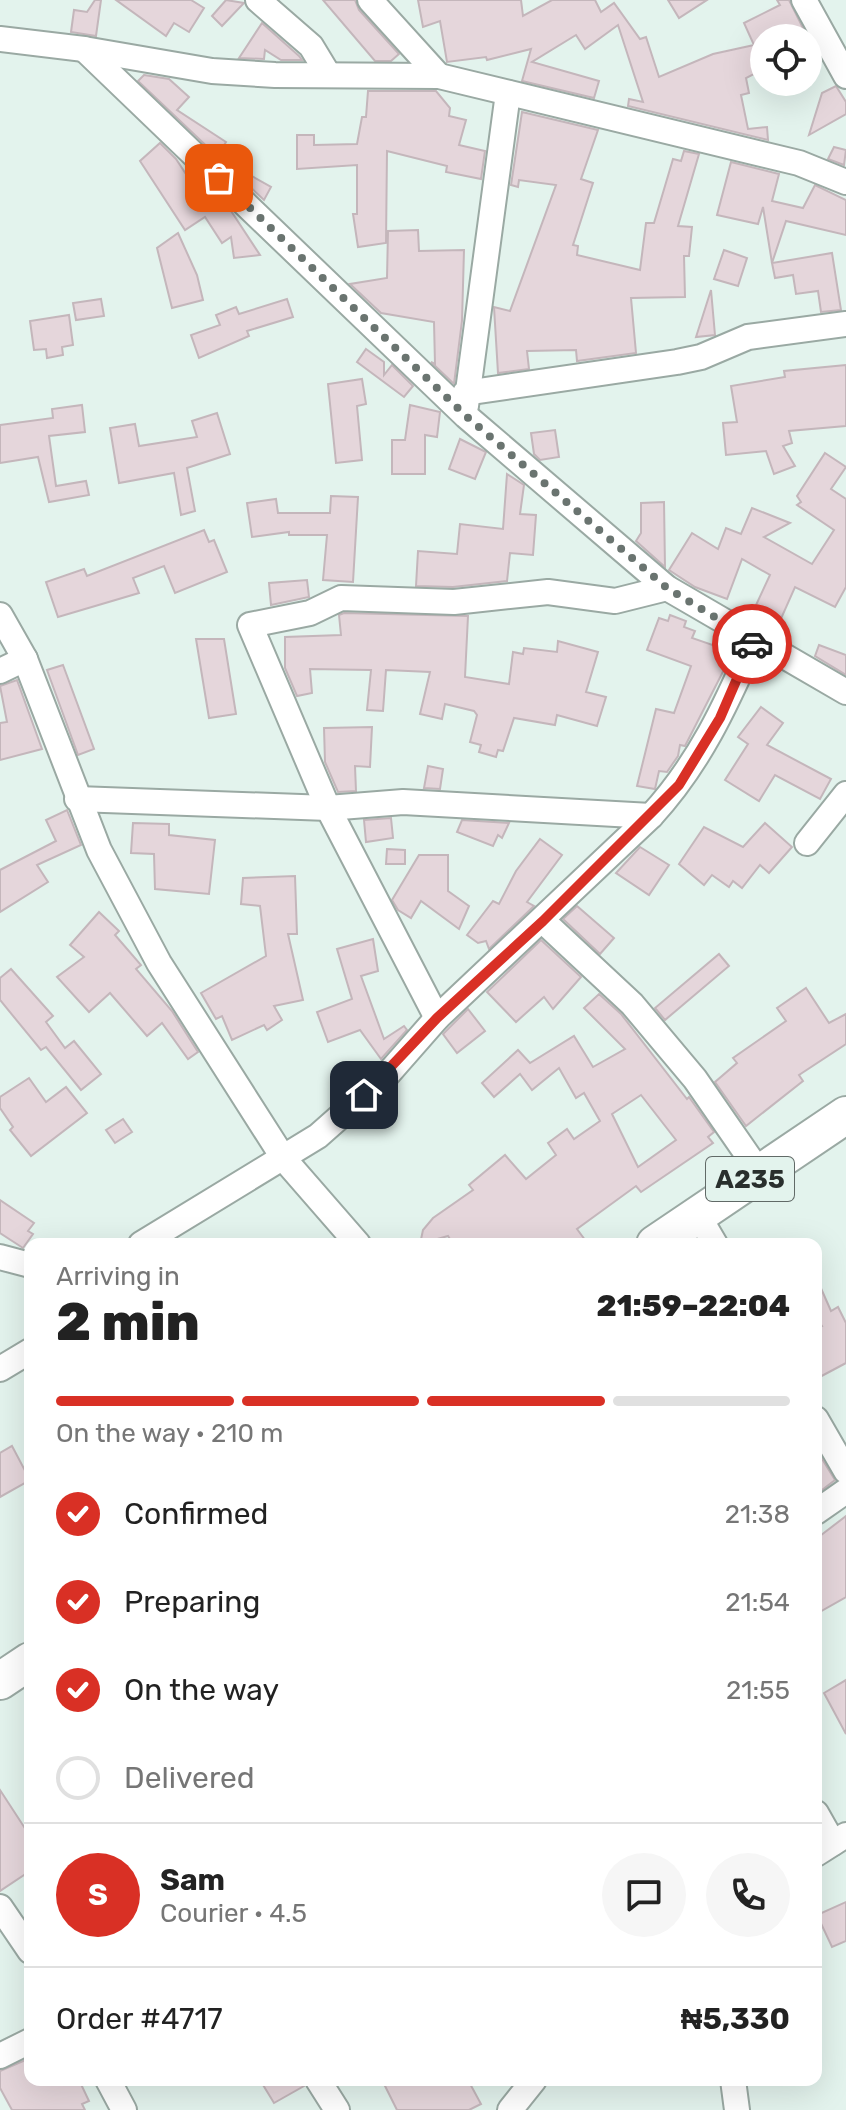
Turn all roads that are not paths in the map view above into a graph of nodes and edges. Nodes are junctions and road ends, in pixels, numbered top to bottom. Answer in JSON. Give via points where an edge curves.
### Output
{"nodes":[{"id":1,"x":258,"y":0,"type":"edge"},
{"id":2,"x":370,"y":0,"type":"edge"},
{"id":3,"x":804,"y":0,"type":"edge"},
{"id":4,"x":0,"y":39,"type":"edge"},
{"id":5,"x":84,"y":49,"type":"junction"},
{"id":6,"x":328,"y":74,"type":"junction"},
{"id":7,"x":439,"y":76,"type":"junction"},
{"id":8,"x":846,"y":76,"type":"edge"},
{"id":9,"x":508,"y":93,"type":"junction"},
{"id":10,"x":846,"y":182,"type":"edge"},
{"id":11,"x":846,"y":324,"type":"edge"},
{"id":12,"x":466,"y":405,"type":"junction"},
{"id":13,"x":667,"y":588,"type":"junction"},
{"id":14,"x":0,"y":615,"type":"edge"},
{"id":15,"x":754,"y":641,"type":"junction"},
{"id":16,"x":25,"y":659,"type":"junction"},
{"id":17,"x":0,"y":671,"type":"edge"},
{"id":18,"x":846,"y":692,"type":"edge"},
{"id":19,"x":846,"y":794,"type":"edge"},
{"id":20,"x":77,"y":799,"type":"junction"},
{"id":21,"x":328,"y":808,"type":"junction"},
{"id":22,"x":651,"y":816,"type":"junction"},
{"id":23,"x":807,"y":843,"type":"dead end"},
{"id":24,"x":543,"y":921,"type":"junction"},
{"id":25,"x":437,"y":1018,"type":"junction"},
{"id":26,"x":846,"y":1115,"type":"edge"},
{"id":27,"x":284,"y":1159,"type":"junction"},
{"id":28,"x":760,"y":1173,"type":"junction"},
{"id":29,"x":707,"y":1229,"type":"edge"},
{"id":30,"x":151,"y":1238,"type":"edge"},
{"id":31,"x":353,"y":1238,"type":"edge"},
{"id":32,"x":676,"y":1238,"type":"edge"},
{"id":33,"x":0,"y":1257,"type":"edge"},
{"id":34,"x":24,"y":1263,"type":"edge"},
{"id":35,"x":24,"y":1355,"type":"edge"},
{"id":36,"x":0,"y":1369,"type":"edge"},
{"id":37,"x":822,"y":1429,"type":"edge"},
{"id":38,"x":846,"y":1471,"type":"edge"},
{"id":39,"x":846,"y":1491,"type":"edge"},
{"id":40,"x":822,"y":1508,"type":"edge"},
{"id":41,"x":24,"y":1665,"type":"edge"},
{"id":42,"x":0,"y":1681,"type":"edge"},
{"id":43,"x":822,"y":1825,"type":"edge"},
{"id":44,"x":832,"y":1844,"type":"edge"},
{"id":45,"x":0,"y":1907,"type":"edge"},
{"id":46,"x":24,"y":1942,"type":"edge"},
{"id":47,"x":24,"y":2044,"type":"edge"},
{"id":48,"x":0,"y":2056,"type":"edge"},
{"id":49,"x":111,"y":2086,"type":"edge"},
{"id":50,"x":322,"y":2086,"type":"edge"},
{"id":51,"x":529,"y":2086,"type":"edge"},
{"id":52,"x":734,"y":2086,"type":"edge"},
{"id":53,"x":124,"y":2110,"type":"edge"},
{"id":54,"x":337,"y":2110,"type":"edge"},
{"id":55,"x":510,"y":2110,"type":"edge"},
{"id":56,"x":737,"y":2110,"type":"edge"}],
"edges":[{"from":1,"to":6,"type":"street","via":[[311,46]]},
{"from":2,"to":7,"type":"street"},
{"from":3,"to":8,"type":"street"},
{"from":4,"to":5,"type":"street"},
{"from":5,"to":6,"type":"street","via":[[212,71]]},
{"from":5,"to":12,"type":"street"},
{"from":6,"to":7,"type":"street"},
{"from":7,"to":9,"type":"street"},
{"from":9,"to":10,"type":"street","via":[[799,163]]},
{"from":9,"to":12,"type":"street"},
{"from":11,"to":12,"type":"street","via":[[748,337],[701,357]]},
{"from":12,"to":13,"type":"street"},
{"from":13,"to":15,"type":"street"},
{"from":13,"to":21,"type":"street","via":[[615,601],[548,592],[454,602],[341,598],[310,613],[250,625]]},
{"from":14,"to":16,"type":"street"},
{"from":15,"to":18,"type":"street"},
{"from":15,"to":22,"type":"street","via":[[720,718],[679,785]]},
{"from":16,"to":17,"type":"street"},
{"from":16,"to":20,"type":"street"},
{"from":19,"to":23,"type":"street"},
{"from":20,"to":21,"type":"street"},
{"from":20,"to":27,"type":"street","via":[[159,963]]},
{"from":21,"to":22,"type":"street","via":[[403,802]]},
{"from":21,"to":25,"type":"street"},
{"from":22,"to":24,"type":"street"},
{"from":24,"to":25,"type":"street"},
{"from":24,"to":28,"type":"street","via":[[632,1004],[695,1079]]},
{"from":25,"to":27,"type":"street","via":[[387,1075]]},
{"from":26,"to":28,"type":"highway","number":"A235"},
{"from":27,"to":30,"type":"street"},
{"from":27,"to":31,"type":"street"},
{"from":28,"to":29,"type":"highway","number":"A235"},
{"from":29,"to":32,"type":"highway","number":"A235"},
{"from":33,"to":34,"type":"street"},
{"from":35,"to":36,"type":"street"},
{"from":37,"to":38,"type":"street"},
{"from":39,"to":40,"type":"street"},
{"from":41,"to":42,"type":"highway"},
{"from":43,"to":44,"type":"street"},
{"from":45,"to":46,"type":"street"},
{"from":47,"to":48,"type":"street"},
{"from":49,"to":53,"type":"street"},
{"from":50,"to":54,"type":"street"},
{"from":51,"to":55,"type":"street"},
{"from":52,"to":56,"type":"street"}]}
